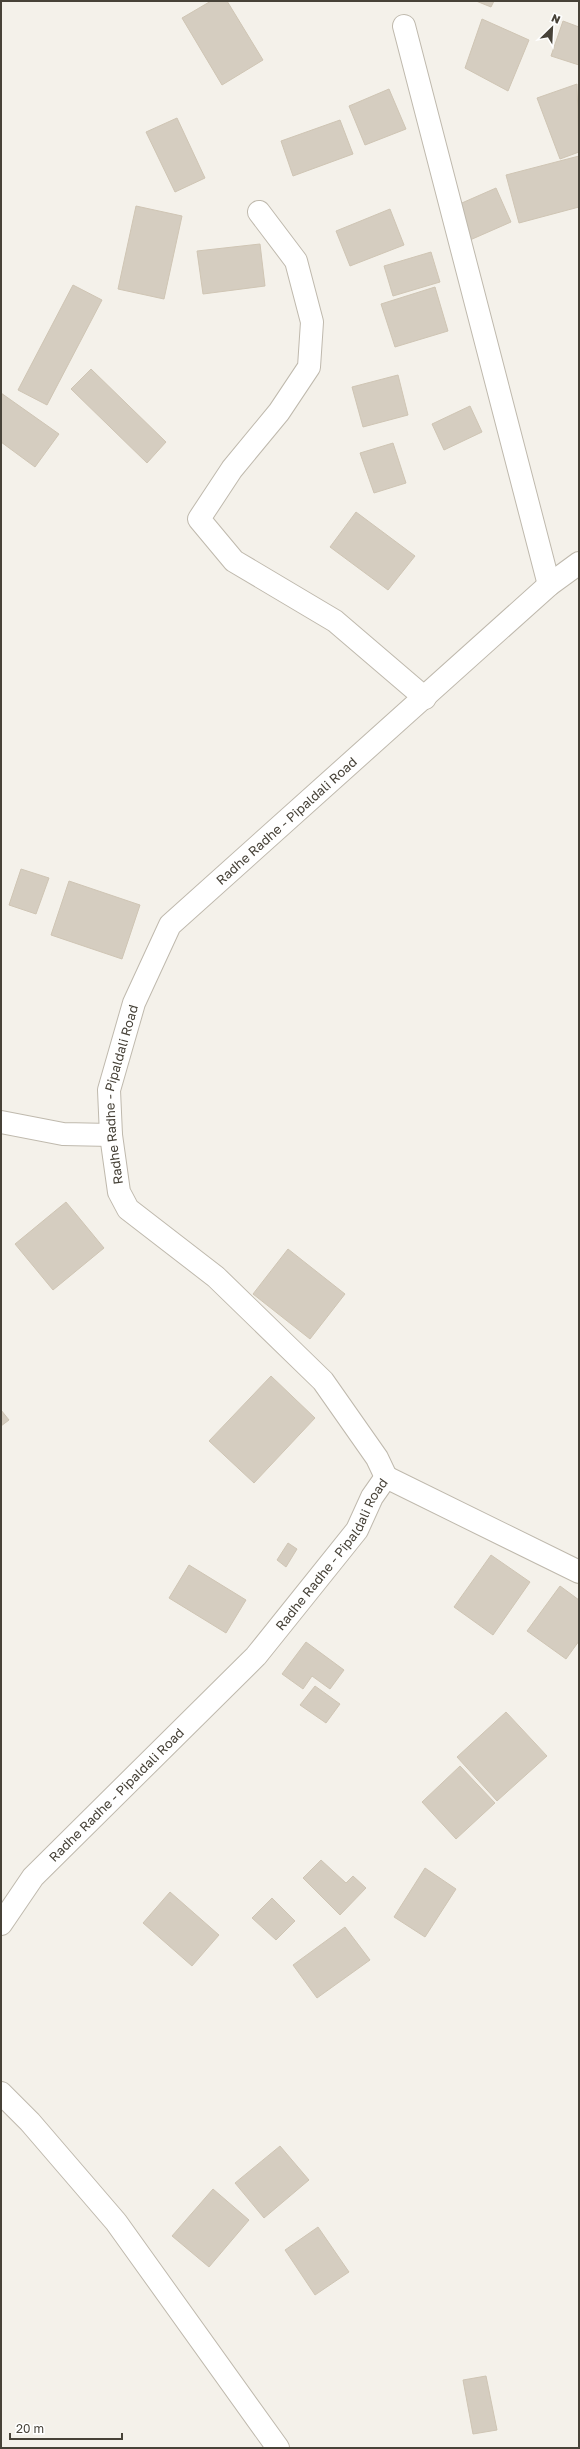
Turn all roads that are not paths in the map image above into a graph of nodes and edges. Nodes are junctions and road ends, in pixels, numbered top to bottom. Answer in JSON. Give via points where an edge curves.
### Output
{"nodes":[{"id":1,"x":404,"y":26,"type":"dead end"},
{"id":2,"x":258,"y":212,"type":"dead end"},
{"id":3,"x":579,"y":563,"type":"edge"},
{"id":4,"x":549,"y":585,"type":"junction"},
{"id":5,"x":425,"y":698,"type":"junction"},
{"id":6,"x":1,"y":1122,"type":"edge"},
{"id":7,"x":111,"y":1135,"type":"junction"},
{"id":8,"x":386,"y":1477,"type":"junction"},
{"id":9,"x":579,"y":1572,"type":"edge"},
{"id":10,"x":1,"y":1924,"type":"edge"},
{"id":11,"x":1,"y":2092,"type":"edge"},
{"id":12,"x":278,"y":2448,"type":"edge"}],
"edges":[{"from":1,"to":4,"type":"street"},
{"from":2,"to":5,"type":"street","via":[[296,261],[312,322],[309,367],[279,412],[232,469],[199,519],[234,561],[335,621]]},
{"from":3,"to":4,"type":"street","name":"Radhe Radhe - Pipaldali Road"},
{"from":4,"to":5,"type":"street","name":"Radhe Radhe - Pipaldali Road"},
{"from":5,"to":7,"type":"street","name":"Radhe Radhe - Pipaldali Road","via":[[170,925],[134,1003],[109,1090]]},
{"from":6,"to":7,"type":"street","via":[[63,1134]]},
{"from":7,"to":8,"type":"street","name":"Radhe Radhe - Pipaldali Road","via":[[119,1192],[128,1209],[216,1276],[323,1381],[377,1458]]},
{"from":8,"to":9,"type":"street"},
{"from":8,"to":10,"type":"street","name":"Radhe Radhe - Pipaldali Road","via":[[372,1498],[357,1530],[256,1656],[33,1877]]},
{"from":11,"to":12,"type":"street","via":[[116,2222]]}]}
